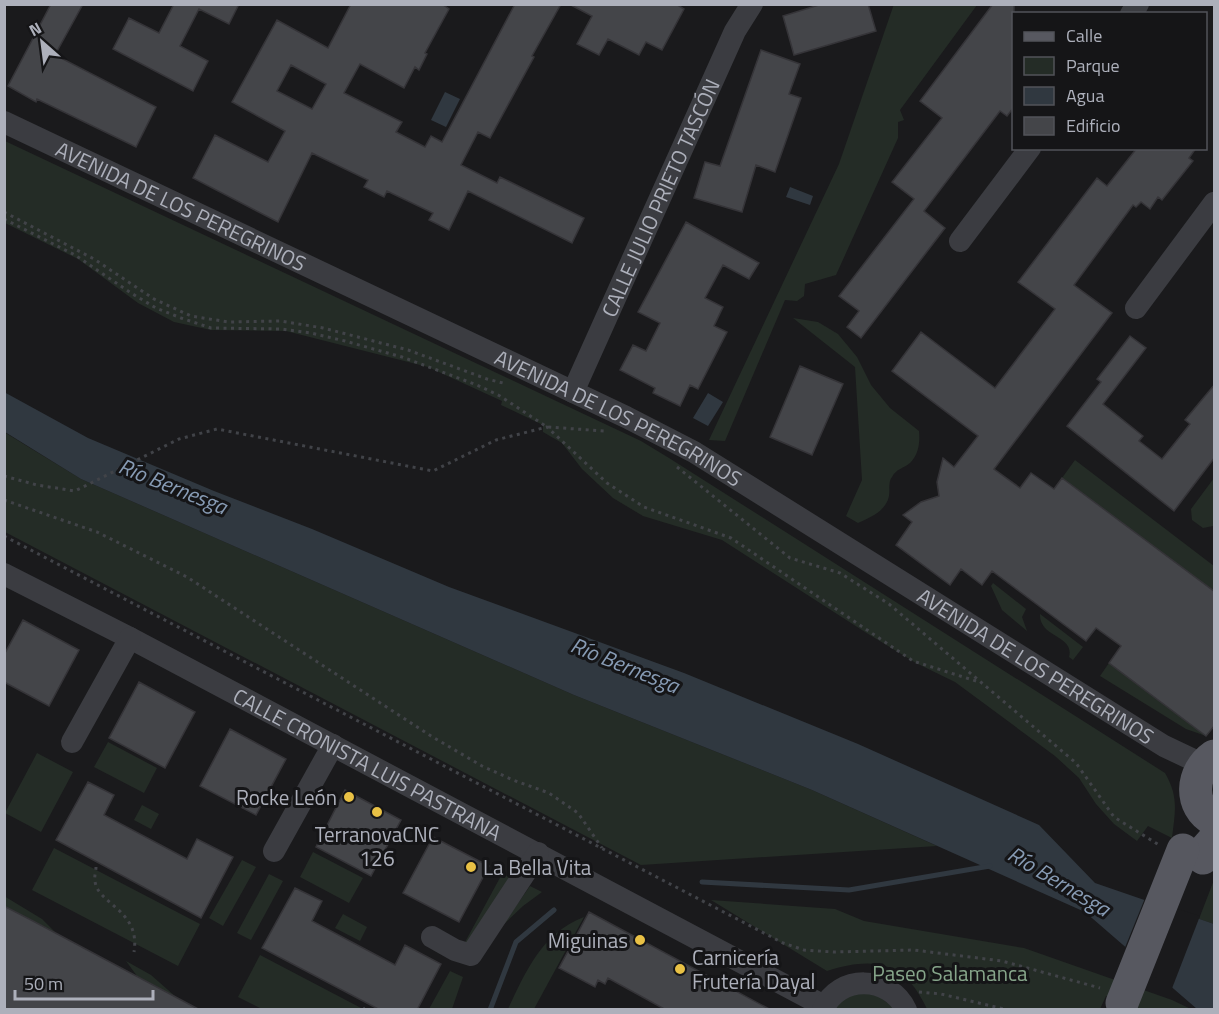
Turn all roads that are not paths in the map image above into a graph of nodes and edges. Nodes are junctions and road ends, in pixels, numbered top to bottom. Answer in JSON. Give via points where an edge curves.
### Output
{"nodes":[{"id":1,"x":752,"y":4,"type":"edge"},
{"id":2,"x":4,"y":122,"type":"edge"},
{"id":3,"x":1028,"y":150,"type":"edge"},
{"id":4,"x":1215,"y":203,"type":"edge"},
{"id":5,"x":960,"y":241,"type":"dead end"},
{"id":6,"x":1136,"y":308,"type":"dead end"},
{"id":7,"x":573,"y":392,"type":"junction"},
{"id":8,"x":4,"y":574,"type":"edge"},
{"id":9,"x":130,"y":638,"type":"junction"},
{"id":10,"x":72,"y":742,"type":"dead end"},
{"id":11,"x":333,"y":746,"type":"junction"},
{"id":12,"x":1209,"y":761,"type":"edge"},
{"id":13,"x":1208,"y":815,"type":"edge"},
{"id":14,"x":1191,"y":849,"type":"edge"},
{"id":15,"x":274,"y":851,"type":"dead end"},
{"id":16,"x":538,"y":853,"type":"junction"},
{"id":17,"x":432,"y":937,"type":"dead end"},
{"id":18,"x":909,"y":1000,"type":"edge"},
{"id":19,"x":1122,"y":1003,"type":"edge"},
{"id":20,"x":824,"y":1008,"type":"edge"}],
"edges":[{"from":1,"to":7,"type":"street","name":"CALLE JULIO PRIETO TASCÓN","via":[[735,31]]},
{"from":2,"to":7,"type":"street","name":"AVENIDA DE LOS PEREGRINOS"},
{"from":3,"to":5,"type":"street"},
{"from":4,"to":6,"type":"street"},
{"from":7,"to":12,"type":"street","name":"AVENIDA DE LOS PEREGRINOS","via":[[694,452],[1164,746]]},
{"from":8,"to":9,"type":"street","name":"CALLE CRONISTA LUIS PASTRANA"},
{"from":9,"to":10,"type":"street"},
{"from":9,"to":11,"type":"street","name":"CALLE CRONISTA LUIS PASTRANA"},
{"from":11,"to":15,"type":"street"},
{"from":11,"to":16,"type":"street","name":"CALLE CRONISTA LUIS PASTRANA"},
{"from":12,"to":13,"type":"main road","via":[[1198,775],[1195,787]]},
{"from":13,"to":14,"type":"main road"},
{"from":14,"to":19,"type":"main road","bridge":true},
{"from":16,"to":17,"type":"street","via":[[471,955]]},
{"from":16,"to":20,"type":"street","name":"CALLE CRONISTA LUIS PASTRANA"},
{"from":18,"to":20,"type":"street","via":[[902,1002],[876,984],[860,983],[833,995]]}]}
